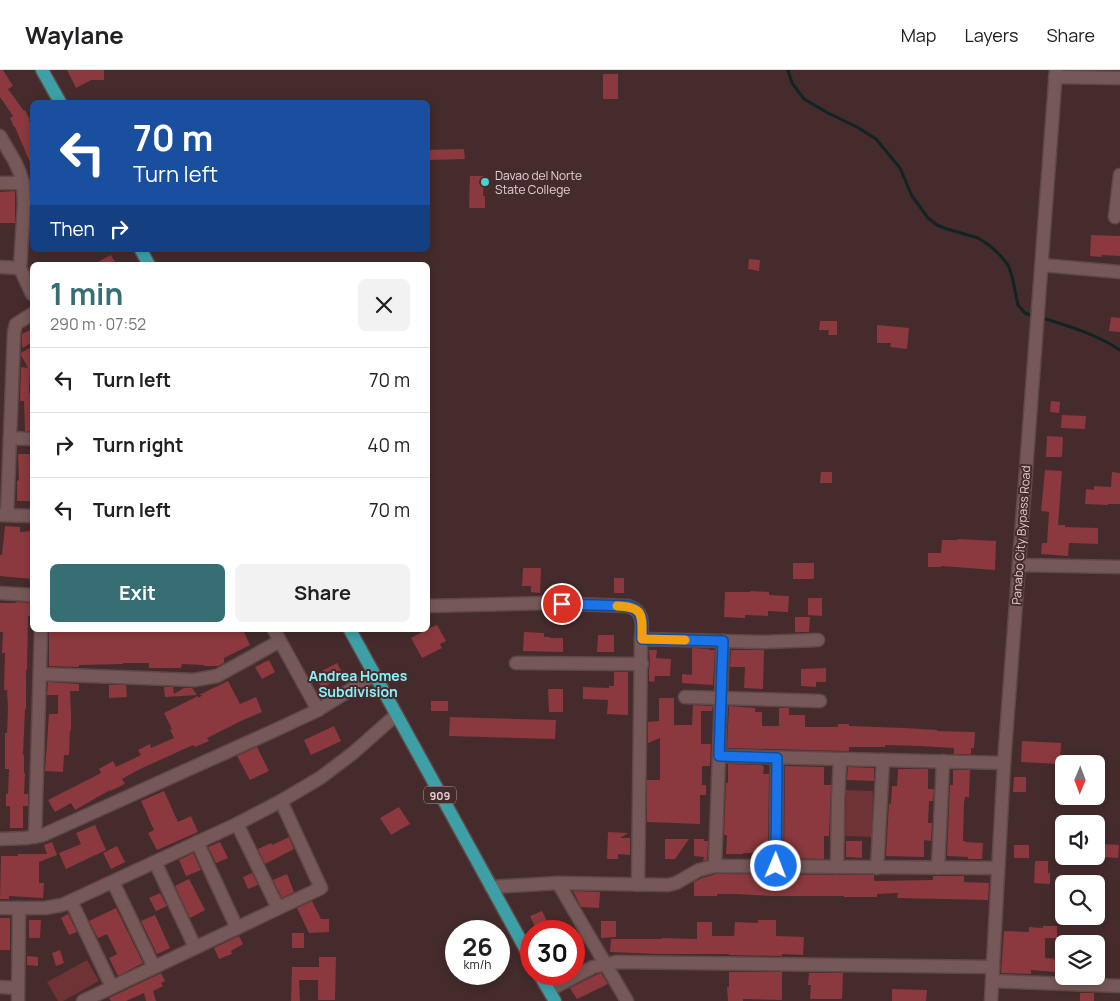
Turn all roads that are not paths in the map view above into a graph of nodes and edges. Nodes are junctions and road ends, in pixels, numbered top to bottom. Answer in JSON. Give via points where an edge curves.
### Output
{"nodes":[{"id":1,"x":42,"y":70,"type":"edge"},
{"id":2,"x":1056,"y":73,"type":"edge"},
{"id":3,"x":1120,"y":78,"type":"edge"},
{"id":4,"x":59,"y":100,"type":"edge"},
{"id":5,"x":0,"y":136,"type":"edge"},
{"id":6,"x":1120,"y":175,"type":"edge"},
{"id":7,"x":0,"y":183,"type":"edge"},
{"id":8,"x":23,"y":183,"type":"junction"},
{"id":9,"x":1115,"y":217,"type":"dead end"},
{"id":10,"x":1042,"y":265,"type":"junction"},
{"id":11,"x":0,"y":267,"type":"edge"},
{"id":12,"x":20,"y":268,"type":"junction"},
{"id":13,"x":1120,"y":272,"type":"edge"},
{"id":14,"x":30,"y":290,"type":"edge"},
{"id":15,"x":30,"y":315,"type":"edge"},
{"id":16,"x":10,"y":438,"type":"junction"},
{"id":17,"x":30,"y":439,"type":"edge"},
{"id":18,"x":4,"y":515,"type":"edge"},
{"id":19,"x":30,"y":516,"type":"edge"},
{"id":20,"x":1019,"y":565,"type":"junction"},
{"id":21,"x":1120,"y":567,"type":"edge"},
{"id":22,"x":0,"y":593,"type":"edge"},
{"id":23,"x":30,"y":595,"type":"edge"},
{"id":24,"x":430,"y":606,"type":"edge"},
{"id":25,"x":41,"y":632,"type":"edge"},
{"id":26,"x":355,"y":632,"type":"edge"},
{"id":27,"x":277,"y":635,"type":"edge"},
{"id":28,"x":642,"y":639,"type":"junction"},
{"id":29,"x":818,"y":640,"type":"dead end"},
{"id":30,"x":723,"y":641,"type":"junction"},
{"id":31,"x":516,"y":663,"type":"dead end"},
{"id":32,"x":642,"y":664,"type":"junction"},
{"id":33,"x":40,"y":674,"type":"junction"},
{"id":34,"x":374,"y":675,"type":"junction"},
{"id":35,"x":685,"y":697,"type":"dead end"},
{"id":36,"x":721,"y":698,"type":"junction"},
{"id":37,"x":820,"y":700,"type":"dead end"},
{"id":38,"x":318,"y":710,"type":"junction"},
{"id":39,"x":396,"y":715,"type":"junction"},
{"id":40,"x":719,"y":756,"type":"junction"},
{"id":41,"x":777,"y":758,"type":"junction"},
{"id":42,"x":840,"y":759,"type":"junction"},
{"id":43,"x":883,"y":760,"type":"junction"},
{"id":44,"x":943,"y":761,"type":"junction"},
{"id":45,"x":1004,"y":763,"type":"junction"},
{"id":46,"x":281,"y":801,"type":"junction"},
{"id":47,"x":237,"y":824,"type":"junction"},
{"id":48,"x":35,"y":837,"type":"junction"},
{"id":49,"x":0,"y":839,"type":"edge"},
{"id":50,"x":196,"y":842,"type":"junction"},
{"id":51,"x":156,"y":862,"type":"junction"},
{"id":52,"x":715,"y":866,"type":"junction"},
{"id":53,"x":776,"y":866,"type":"junction"},
{"id":54,"x":837,"y":867,"type":"junction"},
{"id":55,"x":877,"y":868,"type":"junction"},
{"id":56,"x":938,"y":868,"type":"junction"},
{"id":57,"x":998,"y":868,"type":"junction"},
{"id":58,"x":113,"y":882,"type":"junction"},
{"id":59,"x":558,"y":883,"type":"junction"},
{"id":60,"x":638,"y":885,"type":"junction"},
{"id":61,"x":491,"y":887,"type":"junction"},
{"id":62,"x":71,"y":901,"type":"junction"},
{"id":63,"x":0,"y":908,"type":"edge"},
{"id":64,"x":19,"y":908,"type":"junction"},
{"id":65,"x":278,"y":908,"type":"junction"},
{"id":66,"x":237,"y":928,"type":"junction"},
{"id":67,"x":520,"y":939,"type":"edge"},
{"id":68,"x":195,"y":948,"type":"junction"},
{"id":69,"x":606,"y":964,"type":"junction"},
{"id":70,"x":154,"y":967,"type":"junction"},
{"id":71,"x":993,"y":967,"type":"junction"},
{"id":72,"x":992,"y":981,"type":"junction"},
{"id":73,"x":546,"y":985,"type":"edge"},
{"id":74,"x":1120,"y":986,"type":"edge"},
{"id":75,"x":0,"y":987,"type":"edge"},
{"id":76,"x":112,"y":987,"type":"junction"},
{"id":77,"x":18,"y":988,"type":"junction"},
{"id":78,"x":552,"y":996,"type":"edge"},
{"id":79,"x":18,"y":1001,"type":"edge"},
{"id":80,"x":83,"y":1001,"type":"edge"},
{"id":81,"x":626,"y":1001,"type":"edge"},
{"id":82,"x":991,"y":1001,"type":"edge"}],
"edges":[{"from":1,"to":4,"type":"main road"},
{"from":2,"to":3,"type":"street"},
{"from":2,"to":10,"type":"street","name":"Panabo City Bypass Road"},
{"from":5,"to":8,"type":"street"},
{"from":6,"to":9,"type":"street"},
{"from":7,"to":8,"type":"street"},
{"from":8,"to":12,"type":"street"},
{"from":10,"to":13,"type":"street"},
{"from":10,"to":20,"type":"street","name":"Panabo City Bypass Road"},
{"from":11,"to":12,"type":"street"},
{"from":12,"to":14,"type":"street"},
{"from":15,"to":16,"type":"street","via":[[16,324],[14,332]]},
{"from":16,"to":17,"type":"street"},
{"from":16,"to":18,"type":"street"},
{"from":18,"to":19,"type":"street"},
{"from":20,"to":21,"type":"street"},
{"from":20,"to":45,"type":"street","name":"Panabo City Bypass Road"},
{"from":22,"to":23,"type":"street"},
{"from":24,"to":28,"type":"street","via":[[546,603],[628,606],[639,612]]},
{"from":25,"to":33,"type":"street"},
{"from":26,"to":34,"type":"main road","number":"909"},
{"from":27,"to":33,"type":"street","via":[[217,676],[205,679]]},
{"from":27,"to":38,"type":"street"},
{"from":28,"to":30,"type":"street"},
{"from":28,"to":32,"type":"street"},
{"from":29,"to":30,"type":"street"},
{"from":30,"to":36,"type":"street"},
{"from":31,"to":32,"type":"street"},
{"from":32,"to":60,"type":"street"},
{"from":33,"to":48,"type":"street"},
{"from":34,"to":38,"type":"street"},
{"from":34,"to":39,"type":"main road","number":"909"},
{"from":35,"to":36,"type":"street"},
{"from":36,"to":37,"type":"street"},
{"from":36,"to":40,"type":"street"},
{"from":38,"to":48,"type":"street"},
{"from":39,"to":46,"type":"street","via":[[320,778]]},
{"from":39,"to":61,"type":"main road","number":"909"},
{"from":40,"to":41,"type":"street"},
{"from":40,"to":52,"type":"street"},
{"from":41,"to":42,"type":"street"},
{"from":41,"to":53,"type":"street"},
{"from":42,"to":43,"type":"street"},
{"from":42,"to":54,"type":"street"},
{"from":43,"to":44,"type":"street"},
{"from":43,"to":55,"type":"street"},
{"from":44,"to":45,"type":"street"},
{"from":44,"to":56,"type":"street"},
{"from":45,"to":57,"type":"street","name":"Panabo City Bypass Road"},
{"from":46,"to":47,"type":"street"},
{"from":46,"to":65,"type":"street","via":[[321,888]]},
{"from":47,"to":50,"type":"street"},
{"from":47,"to":65,"type":"street"},
{"from":48,"to":49,"type":"street"},
{"from":50,"to":51,"type":"street"},
{"from":50,"to":66,"type":"street"},
{"from":51,"to":58,"type":"street"},
{"from":51,"to":68,"type":"street"},
{"from":52,"to":53,"type":"street"},
{"from":52,"to":60,"type":"street","via":[[668,885]]},
{"from":53,"to":54,"type":"street"},
{"from":54,"to":55,"type":"street"},
{"from":55,"to":56,"type":"street"},
{"from":56,"to":57,"type":"street"},
{"from":57,"to":71,"type":"street","name":"Panabo City Bypass Road"},
{"from":58,"to":62,"type":"street"},
{"from":58,"to":70,"type":"street"},
{"from":59,"to":60,"type":"street"},
{"from":59,"to":61,"type":"street"},
{"from":59,"to":69,"type":"street"},
{"from":61,"to":67,"type":"main road","number":"909"},
{"from":62,"to":64,"type":"street","via":[[54,907]]},
{"from":62,"to":76,"type":"street"},
{"from":63,"to":64,"type":"street"},
{"from":64,"to":77,"type":"street"},
{"from":65,"to":66,"type":"street"},
{"from":66,"to":68,"type":"street"},
{"from":68,"to":70,"type":"street"},
{"from":69,"to":71,"type":"street"},
{"from":69,"to":78,"type":"street","via":[[593,967]]},
{"from":69,"to":81,"type":"street"},
{"from":70,"to":76,"type":"street"},
{"from":71,"to":72,"type":"street","name":"Panabo City Bypass Road"},
{"from":72,"to":74,"type":"street"},
{"from":72,"to":82,"type":"street","name":"Panabo City Bypass Road"},
{"from":73,"to":78,"type":"main road"},
{"from":75,"to":77,"type":"street"},
{"from":76,"to":80,"type":"street"},
{"from":77,"to":79,"type":"street"}]}
